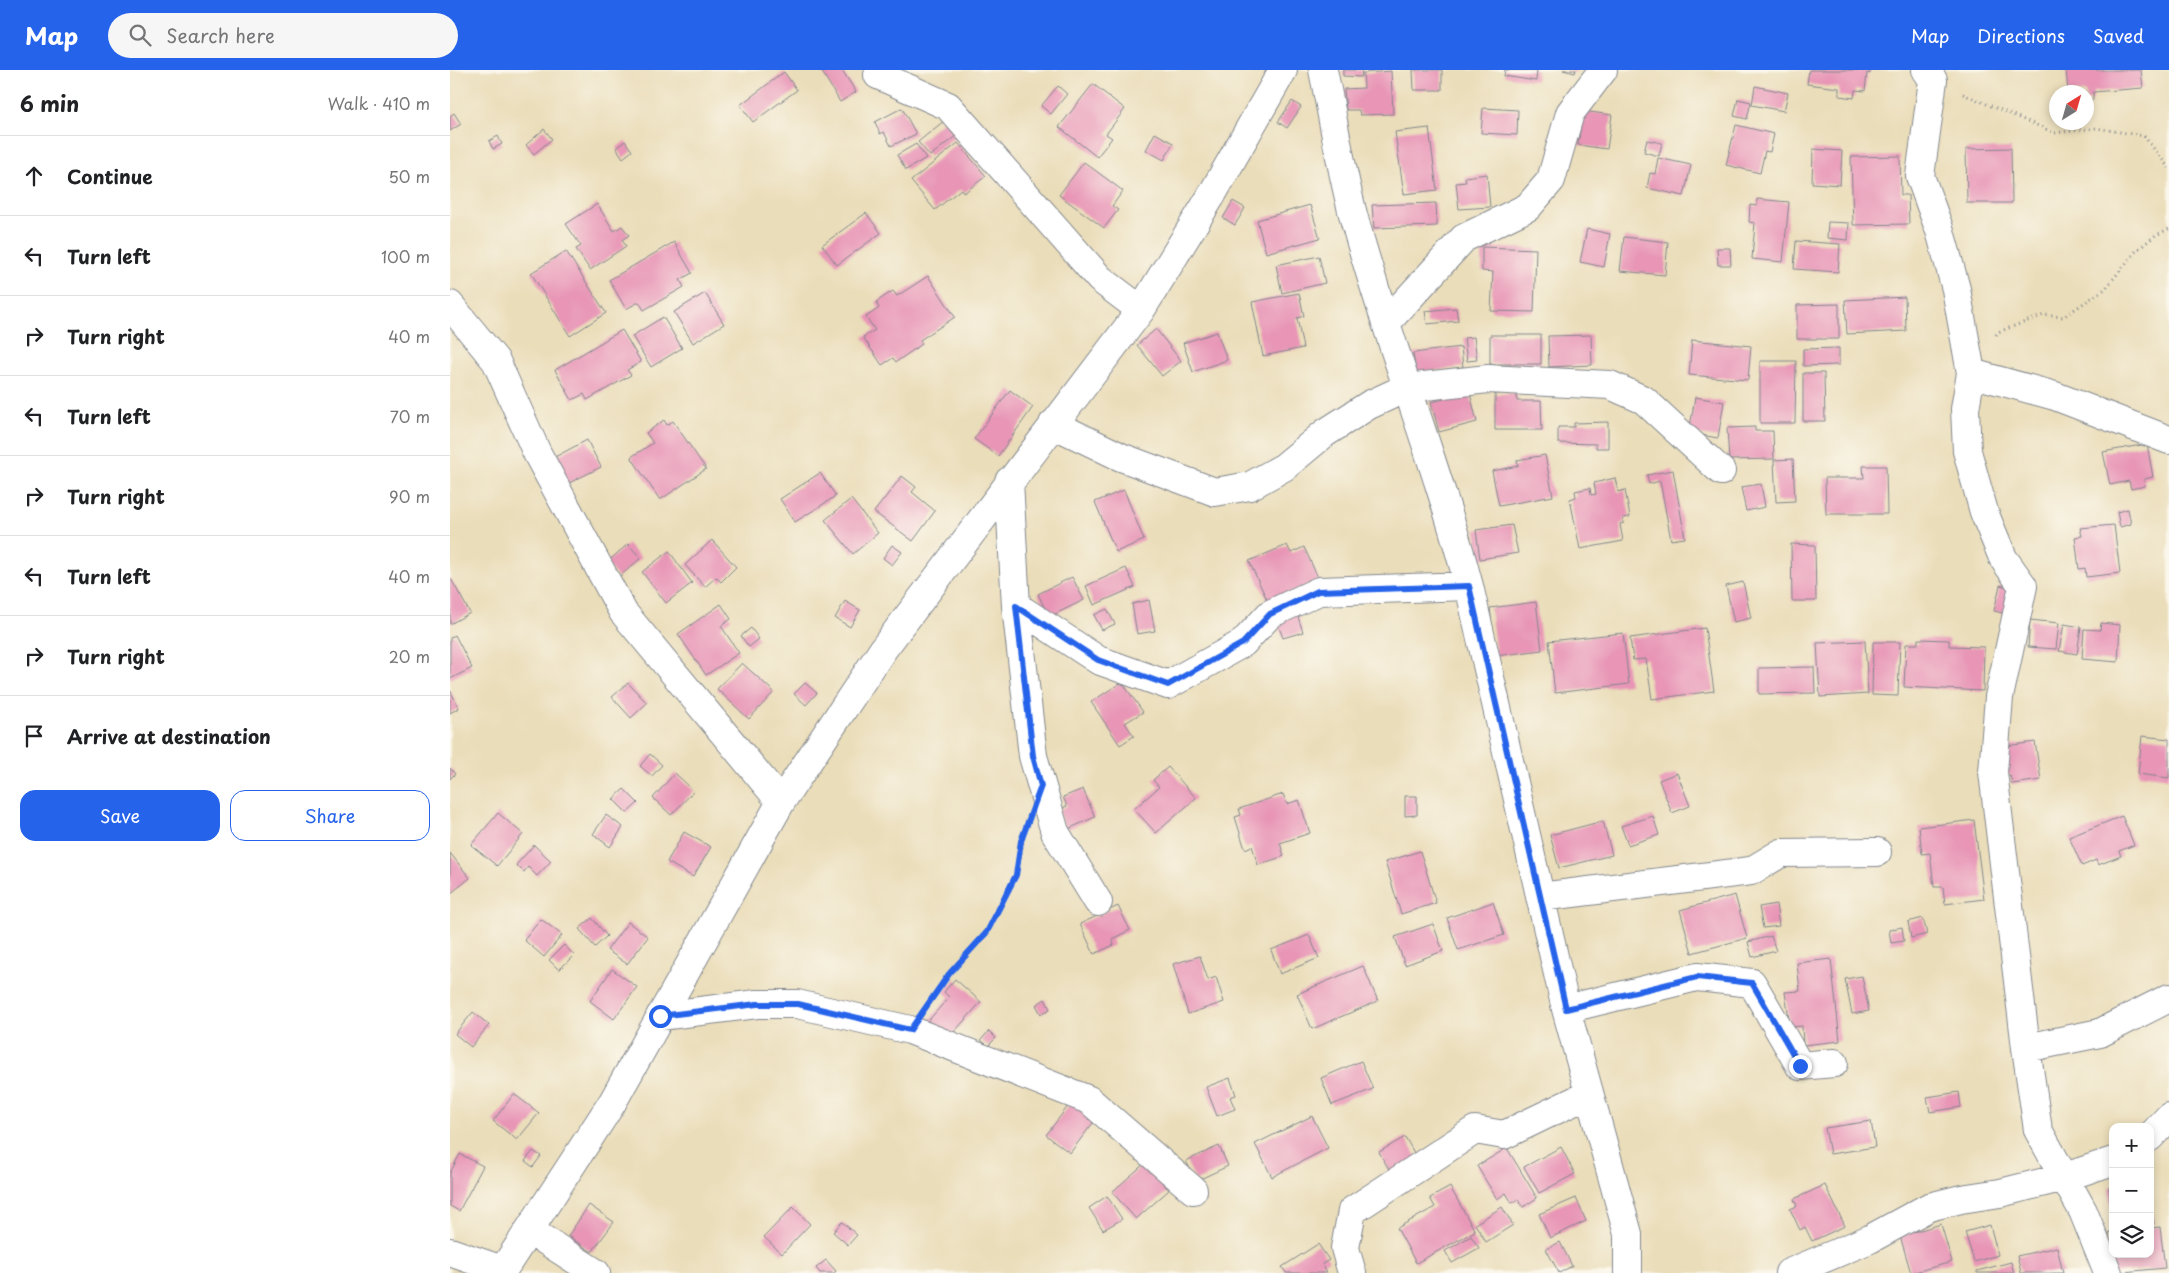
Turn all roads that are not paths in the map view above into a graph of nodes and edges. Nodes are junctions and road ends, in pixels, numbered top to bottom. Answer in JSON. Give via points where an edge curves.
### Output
{"nodes":[{"id":1,"x":1283,"y":70,"type":"edge"},
{"id":2,"x":1323,"y":70,"type":"edge"},
{"id":3,"x":1603,"y":70,"type":"edge"},
{"id":4,"x":878,"y":75,"type":"dead end"},
{"id":5,"x":1930,"y":75,"type":"edge"},
{"id":6,"x":450,"y":305,"type":"edge"},
{"id":7,"x":1141,"y":310,"type":"junction"},
{"id":8,"x":1386,"y":323,"type":"junction"},
{"id":9,"x":1971,"y":373,"type":"junction"},
{"id":10,"x":1406,"y":388,"type":"junction"},
{"id":11,"x":1053,"y":424,"type":"junction"},
{"id":12,"x":2169,"y":440,"type":"edge"},
{"id":13,"x":1721,"y":471,"type":"dead end"},
{"id":14,"x":1009,"y":481,"type":"junction"},
{"id":15,"x":1469,"y":586,"type":"junction"},
{"id":16,"x":1016,"y":606,"type":"junction"},
{"id":17,"x":781,"y":802,"type":"junction"},
{"id":18,"x":1877,"y":852,"type":"dead end"},
{"id":19,"x":1540,"y":897,"type":"junction"},
{"id":20,"x":1098,"y":902,"type":"dead end"},
{"id":21,"x":1566,"y":1009,"type":"junction"},
{"id":22,"x":2165,"y":1010,"type":"edge"},
{"id":23,"x":660,"y":1016,"type":"junction"},
{"id":24,"x":2026,"y":1048,"type":"junction"},
{"id":25,"x":1834,"y":1063,"type":"dead end"},
{"id":26,"x":1589,"y":1094,"type":"junction"},
{"id":27,"x":2169,"y":1117,"type":"edge"},
{"id":28,"x":2154,"y":1133,"type":"edge"},
{"id":29,"x":2109,"y":1162,"type":"edge"},
{"id":30,"x":2065,"y":1177,"type":"junction"},
{"id":31,"x":1193,"y":1190,"type":"dead end"},
{"id":32,"x":528,"y":1230,"type":"junction"},
{"id":33,"x":450,"y":1252,"type":"edge"},
{"id":34,"x":501,"y":1272,"type":"edge"},
{"id":35,"x":596,"y":1273,"type":"edge"},
{"id":36,"x":1352,"y":1273,"type":"edge"},
{"id":37,"x":1628,"y":1273,"type":"edge"},
{"id":38,"x":1790,"y":1273,"type":"edge"},
{"id":39,"x":2108,"y":1273,"type":"edge"}],
"edges":[{"from":1,"to":7,"type":"street"},
{"from":2,"to":8,"type":"street","via":[[1356,227]]},
{"from":3,"to":8,"type":"street","via":[[1570,113],[1551,180],[1528,207],[1464,238]]},
{"from":4,"to":7,"type":"street","via":[[948,106],[1100,279]]},
{"from":5,"to":9,"type":"street","via":[[1920,176],[1956,288]]},
{"from":6,"to":17,"type":"street","via":[[496,361],[537,453],[622,612]]},
{"from":7,"to":11,"type":"street"},
{"from":8,"to":10,"type":"street"},
{"from":9,"to":12,"type":"street","via":[[2055,396]]},
{"from":9,"to":24,"type":"street","via":[[1965,409],[1967,451],[1984,512],[2003,558],[2023,586],[1999,697],[1993,772]]},
{"from":10,"to":11,"type":"street","via":[[1326,433],[1276,472],[1250,486],[1215,492],[1121,457]]},
{"from":10,"to":13,"type":"street","via":[[1488,378],[1610,385],[1644,400]]},
{"from":10,"to":15,"type":"street","via":[[1453,525]]},
{"from":11,"to":14,"type":"street"},
{"from":14,"to":16,"type":"street"},
{"from":14,"to":17,"type":"street","via":[[884,648]]},
{"from":15,"to":16,"type":"street","via":[[1318,591],[1270,614],[1243,643],[1168,685],[1098,660]]},
{"from":15,"to":19,"type":"street"},
{"from":16,"to":20,"type":"street","via":[[1033,756],[1054,832]]},
{"from":17,"to":23,"type":"street"},
{"from":18,"to":19,"type":"street","via":[[1781,852],[1751,871]]},
{"from":19,"to":21,"type":"street"},
{"from":21,"to":25,"type":"street","via":[[1697,977],[1752,983],[1800,1066]]},
{"from":21,"to":26,"type":"street"},
{"from":22,"to":24,"type":"street","via":[[2100,1033]]},
{"from":23,"to":31,"type":"street","via":[[757,1004],[798,1004],[910,1030],[1089,1100]]},
{"from":23,"to":32,"type":"street","via":[[612,1103]]},
{"from":24,"to":30,"type":"street","via":[[2038,1130]]},
{"from":26,"to":36,"type":"street","via":[[1504,1135],[1475,1130],[1352,1211],[1345,1248]]},
{"from":26,"to":37,"type":"street","via":[[1628,1234]]},
{"from":27,"to":28,"type":"street"},
{"from":29,"to":30,"type":"street"},
{"from":30,"to":38,"type":"street","via":[[1929,1207],[1870,1239]]},
{"from":30,"to":39,"type":"street","via":[[2083,1211]]},
{"from":32,"to":34,"type":"street"},
{"from":32,"to":35,"type":"street"},
{"from":33,"to":34,"type":"street"}]}
